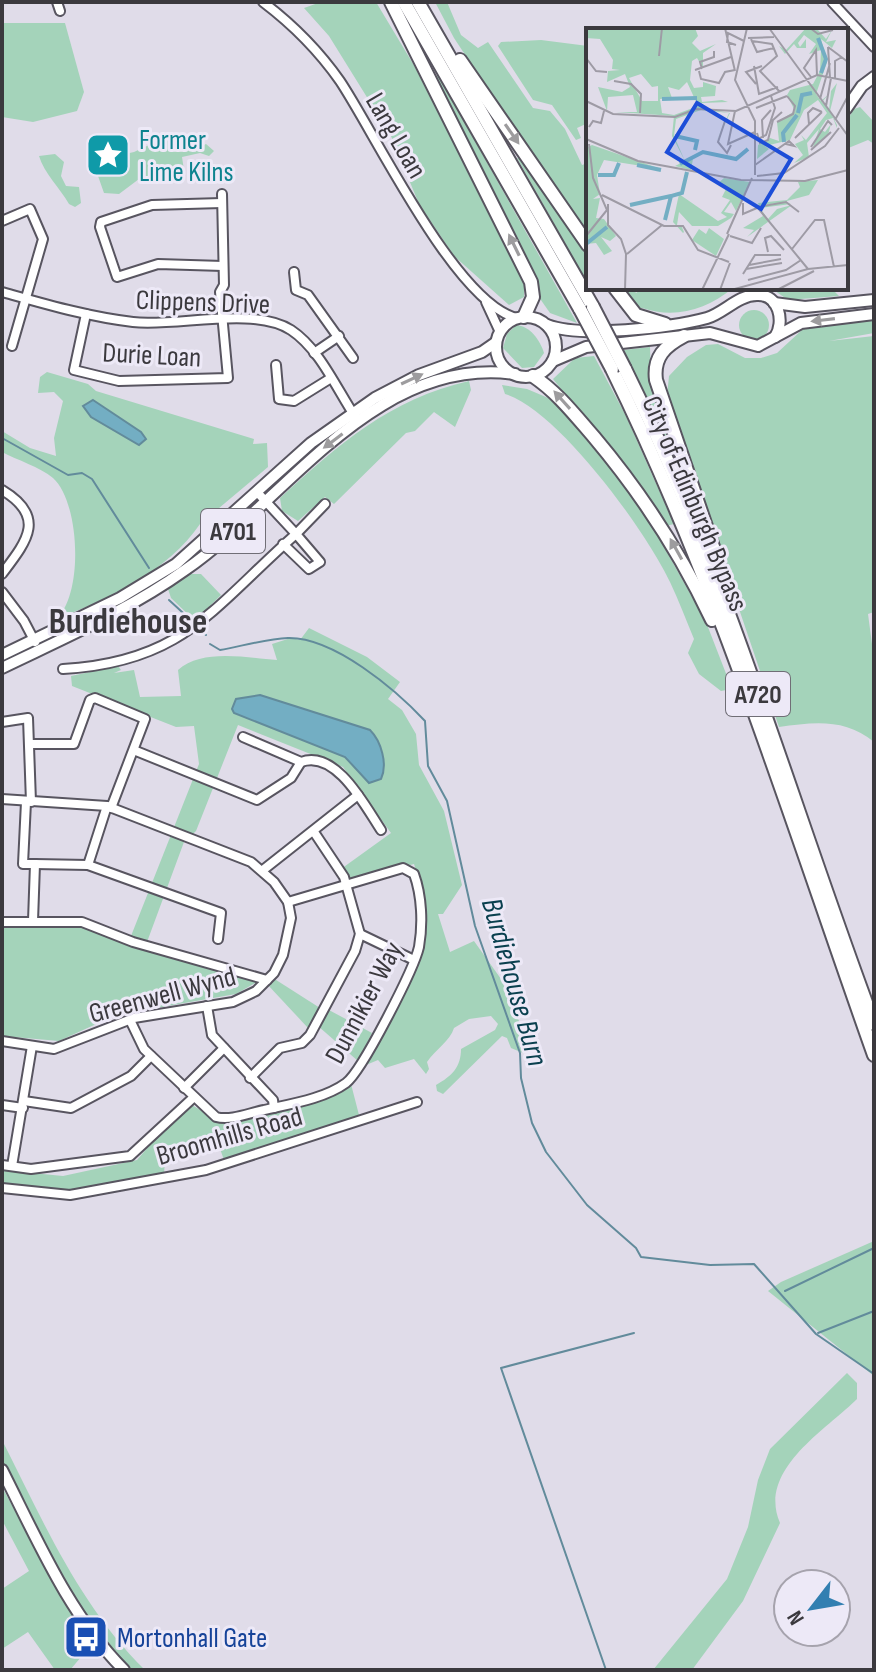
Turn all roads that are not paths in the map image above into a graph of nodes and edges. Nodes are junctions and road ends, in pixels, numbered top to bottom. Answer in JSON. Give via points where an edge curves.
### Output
{"nodes":[{"id":1,"x":263,"y":2,"type":"edge"},
{"id":2,"x":391,"y":2,"type":"edge"},
{"id":3,"x":404,"y":2,"type":"edge"},
{"id":4,"x":418,"y":2,"type":"edge"},
{"id":5,"x":832,"y":2,"type":"edge"},
{"id":6,"x":874,"y":47,"type":"edge"},
{"id":7,"x":874,"y":77,"type":"edge"},
{"id":8,"x":848,"y":106,"type":"edge"},
{"id":9,"x":2,"y":221,"type":"edge"},
{"id":10,"x":586,"y":242,"type":"edge"},
{"id":11,"x":223,"y":266,"type":"junction"},
{"id":12,"x":294,"y":272,"type":"dead end"},
{"id":13,"x":617,"y":290,"type":"edge"},
{"id":14,"x":745,"y":290,"type":"edge"},
{"id":15,"x":2,"y":292,"type":"edge"},
{"id":16,"x":769,"y":296,"type":"edge"},
{"id":17,"x":484,"y":298,"type":"junction"},
{"id":18,"x":28,"y":299,"type":"junction"},
{"id":19,"x":874,"y":300,"type":"edge"},
{"id":20,"x":733,"y":303,"type":"junction"},
{"id":21,"x":586,"y":308,"type":"junction"},
{"id":22,"x":86,"y":314,"type":"junction"},
{"id":23,"x":874,"y":314,"type":"edge"},
{"id":24,"x":520,"y":317,"type":"junction"},
{"id":25,"x":224,"y":320,"type":"junction"},
{"id":26,"x":665,"y":324,"type":"junction"},
{"id":27,"x":547,"y":325,"type":"junction"},
{"id":28,"x":499,"y":330,"type":"junction"},
{"id":29,"x":339,"y":336,"type":"junction"},
{"id":30,"x":684,"y":336,"type":"junction"},
{"id":31,"x":775,"y":337,"type":"junction"},
{"id":32,"x":495,"y":343,"type":"junction"},
{"id":33,"x":12,"y":346,"type":"dead end"},
{"id":34,"x":314,"y":353,"type":"junction"},
{"id":35,"x":353,"y":358,"type":"dead end"},
{"id":36,"x":553,"y":361,"type":"junction"},
{"id":37,"x":276,"y":365,"type":"dead end"},
{"id":38,"x":618,"y":369,"type":"junction"},
{"id":39,"x":515,"y":374,"type":"junction"},
{"id":40,"x":533,"y":376,"type":"junction"},
{"id":41,"x":331,"y":378,"type":"junction"},
{"id":42,"x":355,"y":418,"type":"junction"},
{"id":43,"x":2,"y":490,"type":"edge"},
{"id":44,"x":261,"y":496,"type":"junction"},
{"id":45,"x":325,"y":504,"type":"dead end"},
{"id":46,"x":296,"y":534,"type":"junction"},
{"id":47,"x":283,"y":544,"type":"junction"},
{"id":48,"x":2,"y":574,"type":"edge"},
{"id":49,"x":2,"y":592,"type":"edge"},
{"id":50,"x":33,"y":639,"type":"junction"},
{"id":51,"x":38,"y":650,"type":"junction"},
{"id":52,"x":2,"y":655,"type":"edge"},
{"id":53,"x":2,"y":668,"type":"edge"},
{"id":54,"x":63,"y":669,"type":"dead end"},
{"id":55,"x":2,"y":722,"type":"edge"},
{"id":56,"x":243,"y":737,"type":"dead end"},
{"id":57,"x":31,"y":744,"type":"junction"},
{"id":58,"x":765,"y":748,"type":"junction"},
{"id":59,"x":136,"y":751,"type":"junction"},
{"id":60,"x":301,"y":762,"type":"junction"},
{"id":61,"x":789,"y":781,"type":"junction"},
{"id":62,"x":358,"y":795,"type":"junction"},
{"id":63,"x":2,"y":799,"type":"edge"},
{"id":64,"x":29,"y":802,"type":"junction"},
{"id":65,"x":109,"y":807,"type":"junction"},
{"id":66,"x":381,"y":830,"type":"dead end"},
{"id":67,"x":314,"y":832,"type":"junction"},
{"id":68,"x":35,"y":864,"type":"junction"},
{"id":69,"x":88,"y":865,"type":"junction"},
{"id":70,"x":263,"y":870,"type":"junction"},
{"id":71,"x":347,"y":885,"type":"junction"},
{"id":72,"x":288,"y":902,"type":"junction"},
{"id":73,"x":33,"y":921,"type":"junction"},
{"id":74,"x":2,"y":922,"type":"edge"},
{"id":75,"x":360,"y":934,"type":"junction"},
{"id":76,"x":218,"y":939,"type":"dead end"},
{"id":77,"x":414,"y":960,"type":"junction"},
{"id":78,"x":267,"y":980,"type":"junction"},
{"id":79,"x":207,"y":1006,"type":"junction"},
{"id":80,"x":130,"y":1020,"type":"junction"},
{"id":81,"x":874,"y":1024,"type":"edge"},
{"id":82,"x":2,"y":1041,"type":"edge"},
{"id":83,"x":32,"y":1046,"type":"junction"},
{"id":84,"x":224,"y":1048,"type":"junction"},
{"id":85,"x":874,"y":1055,"type":"edge"},
{"id":86,"x":151,"y":1056,"type":"junction"},
{"id":87,"x":250,"y":1078,"type":"junction"},
{"id":88,"x":184,"y":1088,"type":"junction"},
{"id":89,"x":194,"y":1097,"type":"junction"},
{"id":90,"x":417,"y":1102,"type":"dead end"},
{"id":91,"x":23,"y":1104,"type":"junction"},
{"id":92,"x":2,"y":1105,"type":"edge"},
{"id":93,"x":274,"y":1108,"type":"junction"},
{"id":94,"x":2,"y":1165,"type":"edge"},
{"id":95,"x":12,"y":1166,"type":"junction"},
{"id":96,"x":2,"y":1188,"type":"edge"},
{"id":97,"x":2,"y":1470,"type":"edge"},
{"id":98,"x":124,"y":1670,"type":"edge"}],
"edges":[{"from":1,"to":17,"type":"street","name":"Lang Loan","via":[[332,71],[417,212]]},
{"from":24,"to":2,"type":"highway","one_way":true,"via":[[533,297],[531,282]]},
{"from":3,"to":21,"type":"highway","name":"City of Edinburgh Bypass","number":"A720"},
{"from":4,"to":10,"type":"highway","one_way":true},
{"from":4,"to":21,"type":"highway","name":"City of Edinburgh Bypass","number":"A720"},
{"from":5,"to":6,"type":"street"},
{"from":7,"to":8,"type":"main road"},
{"from":9,"to":18,"type":"street","via":[[30,209],[43,239]]},
{"from":11,"to":11,"type":"street","via":[[158,264],[117,277],[101,222],[152,205],[222,198]]},
{"from":11,"to":25,"type":"street"},
{"from":12,"to":29,"type":"street","via":[[296,290],[308,295]]},
{"from":13,"to":26,"type":"highway","via":[[636,315]]},
{"from":14,"to":20,"type":"main road"},
{"from":15,"to":18,"type":"street","name":"Clippens Drive"},
{"from":16,"to":19,"type":"main road","via":[[805,307]]},
{"from":16,"to":20,"type":"main road"},
{"from":16,"to":31,"type":"main road","via":[[780,320]]},
{"from":17,"to":24,"type":"street","name":"Lang Loan"},
{"from":17,"to":28,"type":"street","name":"Lang Loan"},
{"from":18,"to":22,"type":"street","name":"Clippens Drive"},
{"from":18,"to":33,"type":"street"},
{"from":20,"to":26,"type":"main road","via":[[707,318]]},
{"from":21,"to":38,"type":"highway","name":"City of Edinburgh Bypass","number":"A720","bridge":true},
{"from":22,"to":25,"type":"street","name":"Clippens Drive","via":[[135,323]]},
{"from":22,"to":25,"type":"street","name":"Durie Loan","via":[[74,370],[119,381],[226,379]]},
{"from":23,"to":31,"type":"main road","one_way":true,"via":[[801,323]]},
{"from":24,"to":27,"type":"main road"},
{"from":24,"to":28,"type":"main road"},
{"from":25,"to":34,"type":"street","name":"Clippens Drive","via":[[278,324]]},
{"from":26,"to":27,"type":"main road","via":[[582,333]]},
{"from":27,"to":36,"type":"main road","via":[[556,342]]},
{"from":28,"to":32,"type":"main road"},
{"from":29,"to":34,"type":"street"},
{"from":29,"to":35,"type":"street"},
{"from":30,"to":31,"type":"main road","via":[[719,334],[751,346]]},
{"from":30,"to":36,"type":"main road","via":[[577,349]]},
{"from":30,"to":61,"type":"highway","via":[[662,350],[656,380]]},
{"from":32,"to":39,"type":"main road","via":[[501,363]]},
{"from":42,"to":32,"type":"main road","number":"A701","one_way":true,"via":[[401,384]]},
{"from":34,"to":41,"type":"street","name":"Clippens Drive"},
{"from":36,"to":40,"type":"main road"},
{"from":37,"to":41,"type":"street","via":[[279,399],[294,401]]},
{"from":38,"to":58,"type":"highway","name":"City of Edinburgh Bypass","number":"A720"},
{"from":38,"to":61,"type":"highway","name":"City of Edinburgh Bypass","number":"A720","via":[[694,520]]},
{"from":39,"to":40,"type":"main road","number":"A701"},
{"from":39,"to":42,"type":"main road","number":"A701","via":[[456,375]]},
{"from":58,"to":40,"type":"highway","one_way":true,"via":[[704,602],[662,525],[561,397]]},
{"from":41,"to":42,"type":"street","name":"Clippens Drive"},
{"from":42,"to":44,"type":"main road","number":"A701"},
{"from":43,"to":48,"type":"street","via":[[26,510],[30,529]]},
{"from":44,"to":46,"type":"street"},
{"from":44,"to":50,"type":"main road","number":"A701","via":[[153,579]]},
{"from":44,"to":51,"type":"main road","number":"A701","via":[[186,570]]},
{"from":45,"to":46,"type":"street"},
{"from":46,"to":47,"type":"street"},
{"from":46,"to":47,"type":"street","via":[[320,559],[313,569]]},
{"from":47,"to":54,"type":"street","via":[[197,625],[167,646],[135,658]]},
{"from":49,"to":50,"type":"street"},
{"from":50,"to":51,"type":"street"},
{"from":50,"to":52,"type":"main road","number":"A701"},
{"from":51,"to":53,"type":"main road","number":"A701"},
{"from":55,"to":57,"type":"street","via":[[28,718]]},
{"from":56,"to":60,"type":"street"},
{"from":57,"to":59,"type":"street","via":[[74,744],[95,698],[145,719]]},
{"from":57,"to":64,"type":"street"},
{"from":58,"to":85,"type":"highway","name":"City of Edinburgh Bypass","number":"A720"},
{"from":59,"to":60,"type":"street","via":[[257,800],[291,778]]},
{"from":59,"to":65,"type":"street"},
{"from":60,"to":62,"type":"street","via":[[311,760],[337,770]]},
{"from":61,"to":81,"type":"highway","name":"City of Edinburgh Bypass","number":"A720"},
{"from":62,"to":66,"type":"street"},
{"from":62,"to":67,"type":"street"},
{"from":63,"to":64,"type":"street"},
{"from":64,"to":65,"type":"street"},
{"from":64,"to":68,"type":"street","via":[[23,864]]},
{"from":65,"to":69,"type":"street"},
{"from":65,"to":70,"type":"street"},
{"from":67,"to":70,"type":"street"},
{"from":67,"to":71,"type":"street"},
{"from":68,"to":69,"type":"street"},
{"from":68,"to":73,"type":"street"},
{"from":69,"to":76,"type":"street","via":[[213,908],[221,913]]},
{"from":70,"to":72,"type":"street"},
{"from":71,"to":72,"type":"street"},
{"from":71,"to":75,"type":"street"},
{"from":71,"to":77,"type":"street","name":"Dunnikier Way","via":[[409,869],[414,874],[421,901]]},
{"from":72,"to":78,"type":"street","name":"Greenwell Wynd","via":[[289,942]]},
{"from":73,"to":74,"type":"street"},
{"from":73,"to":78,"type":"street","via":[[82,922]]},
{"from":75,"to":77,"type":"street"},
{"from":75,"to":87,"type":"street","via":[[310,1035],[302,1043],[280,1048]]},
{"from":77,"to":93,"type":"street","name":"Dunnikier Way","via":[[349,1081]]},
{"from":78,"to":79,"type":"street","name":"Greenwell Wynd","via":[[233,1002]]},
{"from":79,"to":80,"type":"street","name":"Greenwell Wynd"},
{"from":79,"to":84,"type":"street","via":[[212,1035]]},
{"from":80,"to":83,"type":"street","name":"Greenwell Wynd","via":[[63,1047]]},
{"from":80,"to":86,"type":"street","name":"Dunnikier Way"},
{"from":82,"to":83,"type":"street","name":"Greenwell Wynd"},
{"from":83,"to":91,"type":"street"},
{"from":84,"to":87,"type":"street"},
{"from":84,"to":88,"type":"street"},
{"from":86,"to":88,"type":"street","name":"Dunnikier Way"},
{"from":86,"to":91,"type":"street","via":[[131,1076],[71,1108]]},
{"from":87,"to":93,"type":"street","via":[[273,1100]]},
{"from":88,"to":89,"type":"street","name":"Dunnikier Way"},
{"from":89,"to":93,"type":"street","name":"Dunnikier Way","via":[[222,1119]]},
{"from":89,"to":95,"type":"street","via":[[130,1156],[49,1168]]},
{"from":90,"to":96,"type":"street","name":"Broomhills Road","via":[[206,1170],[70,1195]]},
{"from":91,"to":92,"type":"street"},
{"from":91,"to":95,"type":"street"},
{"from":94,"to":95,"type":"street"},
{"from":97,"to":98,"type":"main road","via":[[68,1595]]}]}
